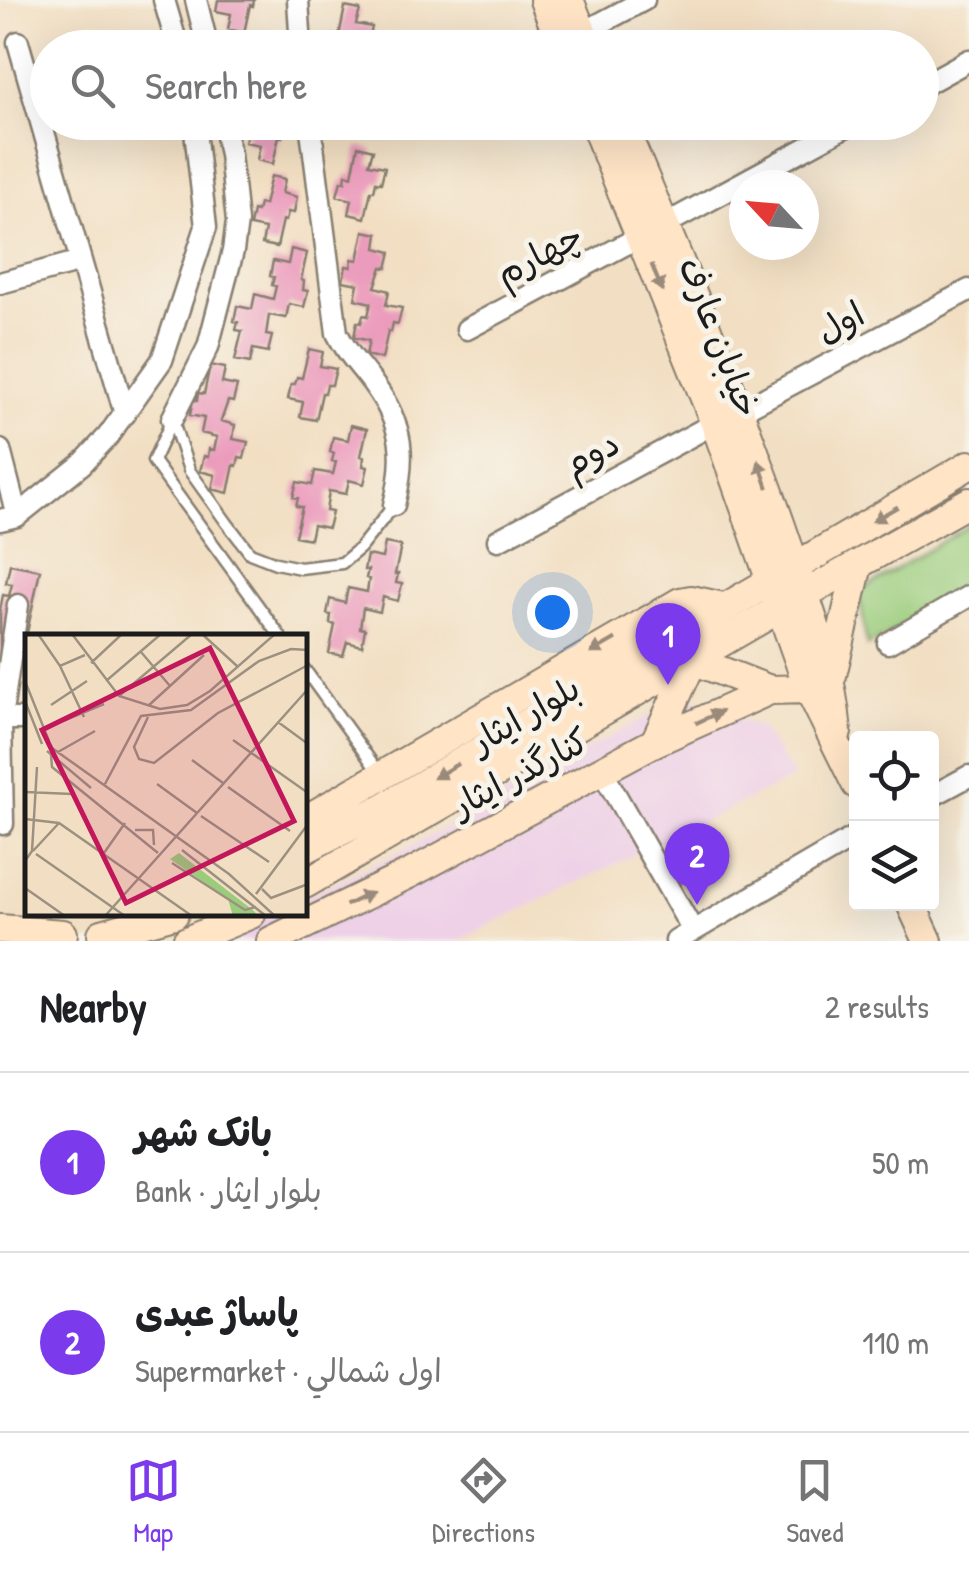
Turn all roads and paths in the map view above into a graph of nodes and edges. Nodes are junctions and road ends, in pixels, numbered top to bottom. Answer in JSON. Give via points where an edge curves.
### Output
{"nodes":[{"id":1,"x":164,"y":0,"type":"edge"},
{"id":2,"x":196,"y":0,"type":"edge"},
{"id":3,"x":298,"y":0,"type":"edge"},
{"id":4,"x":544,"y":0,"type":"edge"},
{"id":5,"x":569,"y":0,"type":"edge"},
{"id":6,"x":644,"y":0,"type":"edge"},
{"id":7,"x":173,"y":30,"type":"edge"},
{"id":8,"x":204,"y":30,"type":"edge"},
{"id":9,"x":300,"y":30,"type":"edge"},
{"id":10,"x":562,"y":30,"type":"edge"},
{"id":11,"x":570,"y":30,"type":"edge"},
{"id":12,"x":594,"y":30,"type":"edge"},
{"id":13,"x":18,"y":42,"type":"dead end"},
{"id":14,"x":969,"y":60,"type":"edge"},
{"id":15,"x":939,"y":77,"type":"edge"},
{"id":16,"x":30,"y":84,"type":"edge"},
{"id":17,"x":46,"y":140,"type":"edge"},
{"id":18,"x":196,"y":140,"type":"edge"},
{"id":19,"x":227,"y":140,"type":"edge"},
{"id":20,"x":312,"y":140,"type":"edge"},
{"id":21,"x":604,"y":140,"type":"edge"},
{"id":22,"x":626,"y":140,"type":"edge"},
{"id":23,"x":820,"y":140,"type":"edge"},
{"id":24,"x":652,"y":230,"type":"junction"},
{"id":25,"x":81,"y":261,"type":"junction"},
{"id":26,"x":0,"y":283,"type":"edge"},
{"id":27,"x":969,"y":290,"type":"edge"},
{"id":28,"x":467,"y":329,"type":"dead end"},
{"id":29,"x":741,"y":411,"type":"junction"},
{"id":30,"x":125,"y":414,"type":"junction"},
{"id":31,"x":172,"y":419,"type":"junction"},
{"id":32,"x":715,"y":423,"type":"junction"},
{"id":33,"x":0,"y":450,"type":"edge"},
{"id":34,"x":969,"y":465,"type":"edge"},
{"id":35,"x":969,"y":502,"type":"edge"},
{"id":36,"x":394,"y":505,"type":"joint"},
{"id":37,"x":8,"y":518,"type":"edge"},
{"id":38,"x":498,"y":540,"type":"dead end"},
{"id":39,"x":858,"y":565,"type":"junction"},
{"id":40,"x":783,"y":573,"type":"junction"},
{"id":41,"x":969,"y":596,"type":"edge"},
{"id":42,"x":794,"y":600,"type":"junction"},
{"id":43,"x":18,"y":605,"type":"dead end"},
{"id":44,"x":723,"y":607,"type":"junction"},
{"id":45,"x":279,"y":634,"type":"edge"},
{"id":46,"x":888,"y":643,"type":"dead end"},
{"id":47,"x":693,"y":660,"type":"junction"},
{"id":48,"x":308,"y":674,"type":"edge"},
{"id":49,"x":820,"y":685,"type":"junction"},
{"id":50,"x":770,"y":690,"type":"junction"},
{"id":51,"x":1,"y":719,"type":"edge"},
{"id":52,"x":654,"y":742,"type":"junction"},
{"id":53,"x":849,"y":768,"type":"edge"},
{"id":54,"x":602,"y":771,"type":"junction"},
{"id":55,"x":380,"y":774,"type":"junction"},
{"id":56,"x":969,"y":776,"type":"edge"},
{"id":57,"x":939,"y":792,"type":"edge"},
{"id":58,"x":308,"y":818,"type":"edge"},
{"id":59,"x":3,"y":824,"type":"dead end"},
{"id":60,"x":849,"y":840,"type":"edge"},
{"id":61,"x":308,"y":847,"type":"edge"},
{"id":62,"x":308,"y":882,"type":"edge"},
{"id":63,"x":913,"y":911,"type":"edge"},
{"id":64,"x":246,"y":916,"type":"edge"},
{"id":65,"x":153,"y":917,"type":"edge"},
{"id":66,"x":0,"y":929,"type":"edge"},
{"id":67,"x":684,"y":936,"type":"edge"},
{"id":68,"x":61,"y":938,"type":"edge"},
{"id":69,"x":104,"y":938,"type":"edge"},
{"id":70,"x":187,"y":941,"type":"edge"},
{"id":71,"x":271,"y":941,"type":"edge"},
{"id":72,"x":928,"y":941,"type":"edge"}],
"edges":[{"from":1,"to":7,"type":"street"},
{"from":2,"to":8,"type":"street"},
{"from":3,"to":9,"type":"street"},
{"from":4,"to":10,"type":"main road"},
{"from":5,"to":11,"type":"main road"},
{"from":6,"to":12,"type":"street"},
{"from":13,"to":16,"type":"street"},
{"from":14,"to":15,"type":"street"},
{"from":17,"to":25,"type":"street"},
{"from":18,"to":30,"type":"street","via":[[206,227],[162,360]]},
{"from":19,"to":31,"type":"street","via":[[237,222],[232,251],[208,347]]},
{"from":20,"to":36,"type":"street","via":[[338,333],[396,424],[402,472]]},
{"from":21,"to":24,"type":"main road","name":"خیابان عارف"},
{"from":22,"to":24,"type":"main road","name":"خیابان عارف"},
{"from":23,"to":24,"type":"street","name":"چهارم"},
{"from":24,"to":28,"type":"street","name":"چهارم"},
{"from":24,"to":29,"type":"main road","name":"خیابان عارف"},
{"from":24,"to":32,"type":"main road","name":"خیابان عارف","one_way":true},
{"from":25,"to":26,"type":"street"},
{"from":25,"to":30,"type":"street"},
{"from":27,"to":29,"type":"street","name":"اول"},
{"from":40,"to":29,"type":"main road","name":"خیابان عارف","one_way":true},
{"from":30,"to":37,"type":"street","via":[[82,464]]},
{"from":31,"to":36,"type":"lane","via":[[189,470],[227,523],[250,552],[276,563],[342,564]]},
{"from":31,"to":45,"type":"lane","via":[[153,461]]},
{"from":32,"to":38,"type":"street","name":"دوم"},
{"from":32,"to":40,"type":"main road","name":"خیابان عارف"},
{"from":33,"to":37,"type":"street"},
{"from":34,"to":40,"type":"main road","name":"بلوار ایثار","one_way":true},
{"from":35,"to":39,"type":"main road","name":"بلوار ایثار"},
{"from":39,"to":42,"type":"main road","name":"بلوار ایثار"},
{"from":39,"to":49,"type":"main road"},
{"from":40,"to":42,"type":"main road"},
{"from":40,"to":44,"type":"main road","name":"بلوار ایثار"},
{"from":41,"to":46,"type":"street"},
{"from":42,"to":47,"type":"main road","name":"بلوار ایثار"},
{"from":42,"to":49,"type":"main road"},
{"from":43,"to":51,"type":"street"},
{"from":44,"to":55,"type":"main road","name":"کنارگذر ایثار","one_way":true,"via":[[680,602]]},
{"from":44,"to":61,"type":"main road","name":"بلوار ایثار","one_way":true},
{"from":47,"to":50,"type":"main road"},
{"from":47,"to":52,"type":"main road"},
{"from":47,"to":62,"type":"main road","name":"بلوار ایثار"},
{"from":48,"to":55,"type":"lane"},
{"from":49,"to":50,"type":"main road","name":"کنارگذر ایثار"},
{"from":49,"to":53,"type":"main road"},
{"from":52,"to":50,"type":"main road","name":"کنارگذر ایثار","one_way":true},
{"from":51,"to":59,"type":"street"},
{"from":52,"to":54,"type":"main road","name":"کنارگذر ایثار"},
{"from":54,"to":67,"type":"street"},
{"from":71,"to":54,"type":"main road","name":"کنارگذر ایثار","one_way":true},
{"from":55,"to":58,"type":"main road","name":"کنارگذر ایثار"},
{"from":56,"to":57,"type":"street"},
{"from":60,"to":67,"type":"street"},
{"from":63,"to":72,"type":"main road"},
{"from":64,"to":70,"type":"main road"},
{"from":65,"to":69,"type":"main road"},
{"from":66,"to":68,"type":"main road"},
{"from":68,"to":69,"type":"main road","via":[[78,926]]}]}
